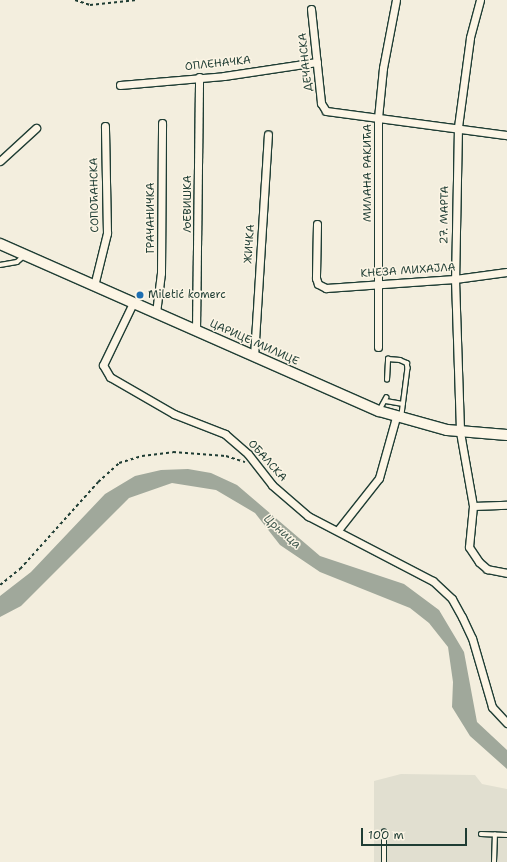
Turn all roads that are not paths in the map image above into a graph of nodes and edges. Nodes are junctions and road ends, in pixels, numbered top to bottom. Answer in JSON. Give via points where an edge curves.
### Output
{"nodes":[{"id":1,"x":396,"y":0,"type":"edge"},
{"id":2,"x":480,"y":0,"type":"edge"},
{"id":3,"x":311,"y":9,"type":"dead end"},
{"id":4,"x":317,"y":62,"type":"junction"},
{"id":5,"x":199,"y":77,"type":"junction"},
{"id":6,"x":120,"y":84,"type":"dead end"},
{"id":7,"x":378,"y":118,"type":"junction"},
{"id":8,"x":162,"y":123,"type":"dead end"},
{"id":9,"x":105,"y":126,"type":"dead end"},
{"id":10,"x":458,"y":127,"type":"junction"},
{"id":11,"x":36,"y":128,"type":"dead end"},
{"id":12,"x":268,"y":134,"type":"dead end"},
{"id":13,"x":507,"y":135,"type":"edge"},
{"id":14,"x":0,"y":161,"type":"edge"},
{"id":15,"x":317,"y":224,"type":"dead end"},
{"id":16,"x":0,"y":244,"type":"edge"},
{"id":17,"x":24,"y":255,"type":"junction"},
{"id":18,"x":0,"y":265,"type":"edge"},
{"id":19,"x":507,"y":272,"type":"edge"},
{"id":20,"x":455,"y":279,"type":"junction"},
{"id":21,"x":379,"y":284,"type":"junction"},
{"id":22,"x":94,"y":286,"type":"junction"},
{"id":23,"x":133,"y":303,"type":"junction"},
{"id":24,"x":156,"y":313,"type":"junction"},
{"id":25,"x":196,"y":330,"type":"junction"},
{"id":26,"x":378,"y":347,"type":"dead end"},
{"id":27,"x":254,"y":356,"type":"junction"},
{"id":28,"x":387,"y":380,"type":"dead end"},
{"id":29,"x":403,"y":404,"type":"junction"},
{"id":30,"x":379,"y":411,"type":"junction"},
{"id":31,"x":398,"y":418,"type":"junction"},
{"id":32,"x":460,"y":432,"type":"junction"},
{"id":33,"x":507,"y":435,"type":"edge"},
{"id":34,"x":507,"y":505,"type":"edge"},
{"id":35,"x":473,"y":506,"type":"junction"},
{"id":36,"x":338,"y":530,"type":"junction"},
{"id":37,"x":507,"y":572,"type":"edge"},
{"id":38,"x":507,"y":724,"type":"edge"},
{"id":39,"x":384,"y":832,"type":"dead end"},
{"id":40,"x":481,"y":834,"type":"dead end"},
{"id":41,"x":495,"y":835,"type":"junction"},
{"id":42,"x":507,"y":835,"type":"edge"},
{"id":43,"x":384,"y":862,"type":"edge"},
{"id":44,"x":494,"y":862,"type":"edge"}],
"edges":[{"from":1,"to":7,"type":"street","name":"МИЛАНА РАКИЋА","via":[[383,68]]},
{"from":2,"to":10,"type":"street","name":"27. МАРТА","via":[[470,38]]},
{"from":3,"to":4,"type":"street","name":"ДЕЧАНСКА"},
{"from":4,"to":5,"type":"street","name":"ОПЛЕНАЧКА","via":[[224,76]]},
{"from":4,"to":7,"type":"street","name":"ДЕЧАНСКА","via":[[321,103],[326,111]]},
{"from":5,"to":6,"type":"street","name":"ОПЛЕНАЧКА"},
{"from":5,"to":25,"type":"street","name":"ЉЕВИШКА"},
{"from":7,"to":10,"type":"street"},
{"from":7,"to":21,"type":"street","name":"МИЛАНА РАКИЋА"},
{"from":8,"to":24,"type":"street","name":"ГРАЧАНИЧКА","via":[[161,273]]},
{"from":9,"to":22,"type":"street","name":"СОПОЋАНСКА","via":[[107,233]]},
{"from":10,"to":13,"type":"street"},
{"from":10,"to":20,"type":"street","name":"27. МАРТА"},
{"from":11,"to":14,"type":"street"},
{"from":12,"to":27,"type":"street","name":"ЖИЧКА"},
{"from":15,"to":21,"type":"street","name":"КНЕЗА МИХАЈЛА","via":[[318,284],[326,288]]},
{"from":16,"to":17,"type":"main road","name":"ЦАРИЦЕ МИЛИЦЕ"},
{"from":17,"to":18,"type":"lane","via":[[17,262]]},
{"from":17,"to":22,"type":"main road","name":"ЦАРИЦЕ МИЛИЦЕ"},
{"from":19,"to":20,"type":"street","name":"КНЕЗА МИХАЈЛА"},
{"from":20,"to":21,"type":"street","name":"КНЕЗА МИХАЈЛА"},
{"from":20,"to":32,"type":"street","name":"27. МАРТА"},
{"from":21,"to":26,"type":"street","name":"МИЛАНА РАКИЋА"},
{"from":22,"to":23,"type":"main road","name":"ЦАРИЦЕ МИЛИЦЕ"},
{"from":23,"to":24,"type":"main road","name":"ЦАРИЦЕ МИЛИЦЕ"},
{"from":23,"to":36,"type":"street","name":"ОБАЛСКА","via":[[104,365],[110,377],[174,414],[225,434],[255,463],[272,485],[308,516]]},
{"from":24,"to":25,"type":"main road","name":"ЦАРИЦЕ МИЛИЦЕ"},
{"from":25,"to":27,"type":"main road","name":"ЦАРИЦЕ МИЛИЦЕ"},
{"from":27,"to":30,"type":"main road","name":"ЦАРИЦЕ МИЛИЦЕ"},
{"from":28,"to":29,"type":"lane","via":[[388,359],[406,363],[408,368]]},
{"from":29,"to":30,"type":"lane","via":[[386,400]]},
{"from":29,"to":31,"type":"lane"},
{"from":30,"to":31,"type":"main road","name":"ЦАРИЦЕ МИЛИЦЕ"},
{"from":31,"to":32,"type":"main road","name":"ЦАРИЦЕ МИЛИЦЕ"},
{"from":31,"to":36,"type":"street","via":[[379,478]]},
{"from":32,"to":33,"type":"main road","name":"ЦАРИЦЕ МИЛИЦЕ"},
{"from":32,"to":35,"type":"street","name":"27. МАРТА"},
{"from":34,"to":35,"type":"street"},
{"from":35,"to":37,"type":"street","name":"27. МАРТА","via":[[469,538],[473,555],[487,568]]},
{"from":36,"to":38,"type":"street","name":"ОБАЛСКА","via":[[433,581],[452,599],[472,638],[492,707]]},
{"from":39,"to":43,"type":"lane"},
{"from":40,"to":41,"type":"lane"},
{"from":41,"to":42,"type":"lane"},
{"from":41,"to":44,"type":"lane"}]}
